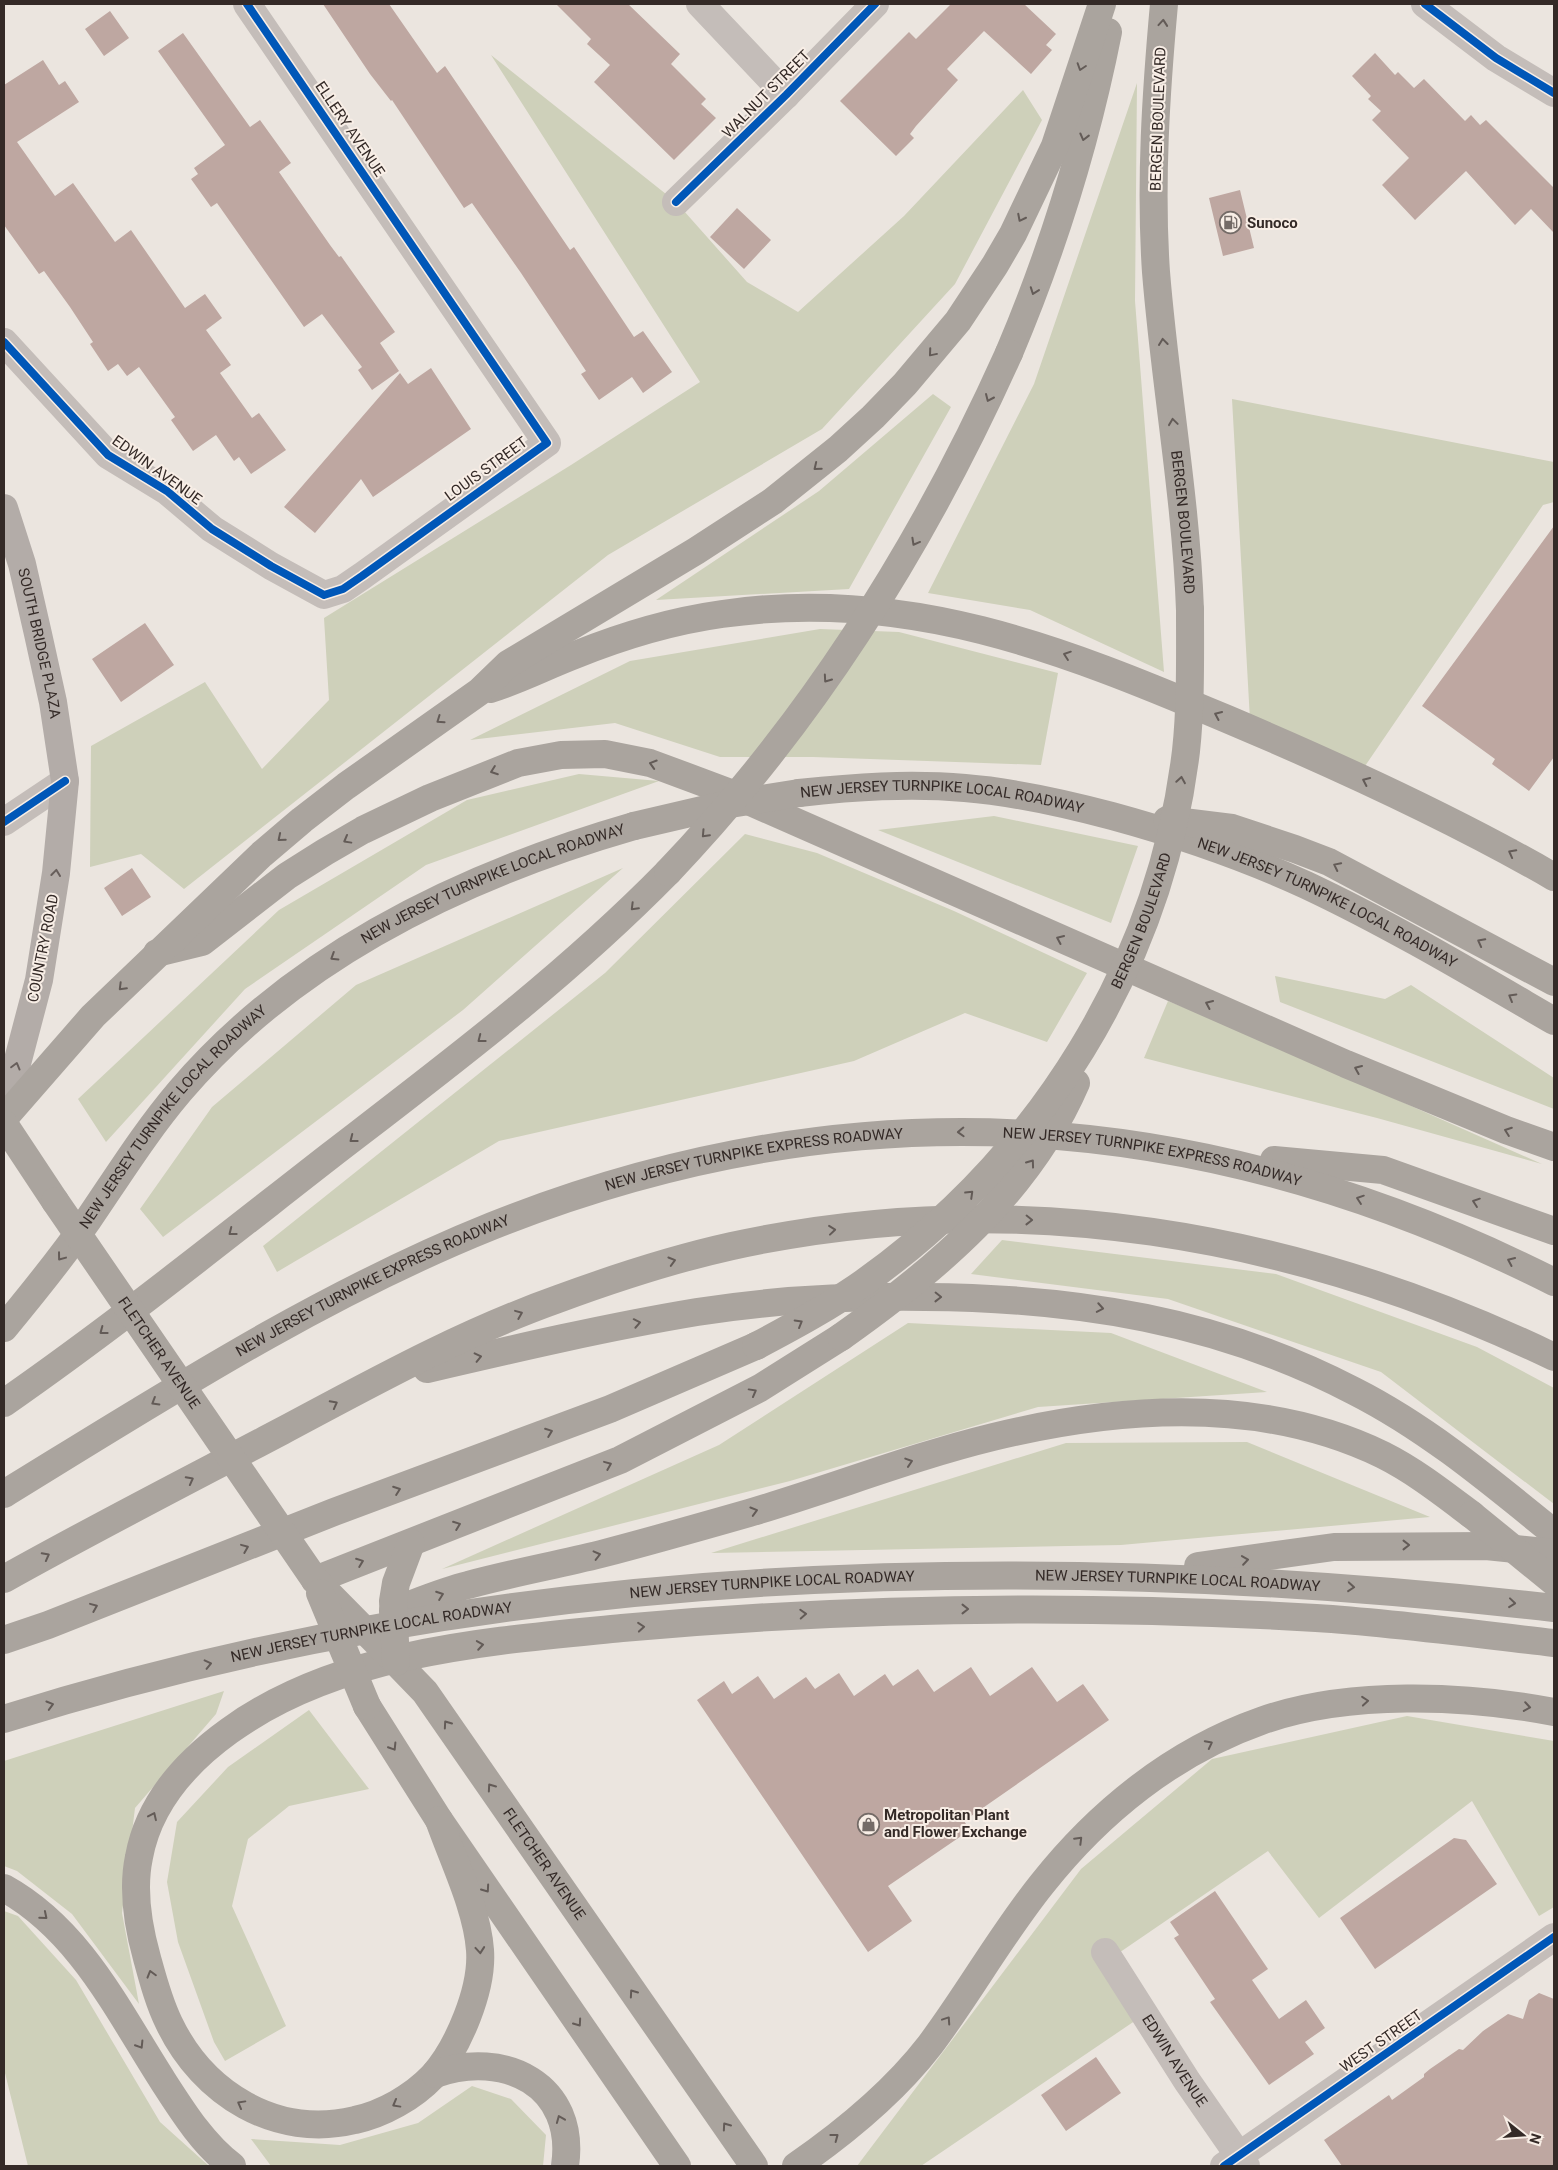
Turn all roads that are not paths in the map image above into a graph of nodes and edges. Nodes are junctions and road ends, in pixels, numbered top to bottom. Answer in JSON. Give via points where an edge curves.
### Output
{"nodes":[{"id":1,"x":247,"y":4,"type":"edge"},
{"id":2,"x":700,"y":4,"type":"edge"},
{"id":3,"x":875,"y":4,"type":"edge"},
{"id":4,"x":1102,"y":4,"type":"edge"},
{"id":5,"x":1114,"y":4,"type":"edge"},
{"id":6,"x":1164,"y":4,"type":"edge"},
{"id":7,"x":1425,"y":4,"type":"edge"},
{"id":8,"x":1554,"y":93,"type":"edge"},
{"id":9,"x":786,"y":95,"type":"junction"},
{"id":10,"x":676,"y":202,"type":"dead end"},
{"id":11,"x":430,"y":271,"type":"joint"},
{"id":12,"x":4,"y":342,"type":"edge"},
{"id":13,"x":4,"y":508,"type":"edge"},
{"id":14,"x":317,"y":592,"type":"joint"},
{"id":15,"x":479,"y":692,"type":"junction"},
{"id":16,"x":65,"y":780,"type":"junction"},
{"id":17,"x":1095,"y":812,"type":"junction"},
{"id":18,"x":4,"y":822,"type":"edge"},
{"id":19,"x":1554,"y":877,"type":"edge"},
{"id":20,"x":157,"y":953,"type":"junction"},
{"id":21,"x":1554,"y":982,"type":"edge"},
{"id":22,"x":1554,"y":1021,"type":"edge"},
{"id":23,"x":1096,"y":1026,"type":"junction"},
{"id":24,"x":4,"y":1113,"type":"edge"},
{"id":25,"x":4,"y":1118,"type":"edge"},
{"id":26,"x":4,"y":1124,"type":"edge"},
{"id":27,"x":1554,"y":1147,"type":"edge"},
{"id":28,"x":1183,"y":1152,"type":"junction"},
{"id":29,"x":1554,"y":1231,"type":"edge"},
{"id":30,"x":1554,"y":1282,"type":"edge"},
{"id":31,"x":4,"y":1328,"type":"edge"},
{"id":32,"x":1554,"y":1356,"type":"edge"},
{"id":33,"x":380,"y":1379,"type":"junction"},
{"id":34,"x":4,"y":1403,"type":"edge"},
{"id":35,"x":4,"y":1494,"type":"edge"},
{"id":36,"x":1551,"y":1530,"type":"edge"},
{"id":37,"x":411,"y":1542,"type":"junction"},
{"id":38,"x":1554,"y":1553,"type":"edge"},
{"id":39,"x":1127,"y":1576,"type":"junction"},
{"id":40,"x":4,"y":1579,"type":"edge"},
{"id":41,"x":315,"y":1580,"type":"junction"},
{"id":42,"x":1554,"y":1582,"type":"edge"},
{"id":43,"x":1554,"y":1608,"type":"edge"},
{"id":44,"x":393,"y":1611,"type":"junction"},
{"id":45,"x":48,"y":1625,"type":"junction"},
{"id":46,"x":4,"y":1640,"type":"edge"},
{"id":47,"x":312,"y":1640,"type":"junction"},
{"id":48,"x":1554,"y":1642,"type":"edge"},
{"id":49,"x":4,"y":1653,"type":"edge"},
{"id":50,"x":396,"y":1662,"type":"junction"},
{"id":51,"x":1554,"y":1712,"type":"edge"},
{"id":52,"x":4,"y":1719,"type":"edge"},
{"id":53,"x":439,"y":1820,"type":"junction"},
{"id":54,"x":4,"y":1888,"type":"edge"},
{"id":55,"x":1554,"y":1937,"type":"edge"},
{"id":56,"x":1105,"y":1952,"type":"dead end"},
{"id":57,"x":435,"y":2074,"type":"junction"},
{"id":58,"x":1236,"y":2163,"type":"edge"},
{"id":59,"x":232,"y":2166,"type":"edge"},
{"id":60,"x":565,"y":2166,"type":"edge"},
{"id":61,"x":677,"y":2166,"type":"edge"},
{"id":62,"x":754,"y":2166,"type":"edge"},
{"id":63,"x":796,"y":2166,"type":"edge"}],
"edges":[{"from":1,"to":11,"type":"street","name":"ELLERY AVENUE"},
{"from":2,"to":9,"type":"street"},
{"from":3,"to":9,"type":"street","name":"WALNUT STREET"},
{"from":4,"to":15,"type":"highway","one_way":true,"via":[[1055,146],[1025,211],[977,294],[906,384],[838,449],[774,501],[696,552],[508,664]]},
{"from":5,"to":34,"type":"highway","one_way":true,"bridge":true,"via":[[1095,95],[1066,203],[1009,354],[907,557],[812,700],[745,787],[708,831],[626,915],[520,1009],[197,1260]]},
{"from":23,"to":6,"type":"highway","name":"BERGEN BOULEVARD","one_way":true,"bridge":true,"via":[[1123,973],[1160,874],[1177,808],[1188,720],[1190,610],[1184,513],[1156,270],[1156,114]]},
{"from":7,"to":8,"type":"street","via":[[1496,58]]},
{"from":9,"to":10,"type":"street","name":"WALNUT STREET"},
{"from":11,"to":14,"type":"street","name":"LOUIS STREET","via":[[548,442],[343,589],[324,594]]},
{"from":12,"to":14,"type":"street","name":"EDWIN AVENUE","via":[[108,455],[167,491],[229,539]]},
{"from":13,"to":16,"type":"main road","name":"SOUTH BRIDGE PLAZA","via":[[22,564],[38,634]]},
{"from":19,"to":15,"type":"highway","one_way":true,"via":[[1418,806],[1279,740],[1176,697],[1032,643],[930,618],[825,608],[722,614],[612,641],[508,684]]},
{"from":15,"to":20,"type":"highway","one_way":true,"via":[[302,820]]},
{"from":16,"to":18,"type":"street"},
{"from":24,"to":16,"type":"main road","name":"COUNTRY ROAD","one_way":true,"via":[[39,980],[56,873]]},
{"from":21,"to":17,"type":"highway","one_way":true,"via":[[1376,886],[1296,848],[1232,828]]},
{"from":22,"to":17,"type":"highway","name":"NEW JERSEY TURNPIKE LOCAL ROADWAY","one_way":true,"via":[[1419,944],[1305,885],[1201,843]]},
{"from":17,"to":31,"type":"highway","name":"NEW JERSEY TURNPIKE LOCAL ROADWAY","one_way":true,"bridge":true,"via":[[1034,798],[965,788],[880,786],[799,793],[715,806],[634,826],[552,852],[424,906],[351,946],[282,993],[219,1049],[181,1090],[70,1245]]},
{"from":20,"to":25,"type":"highway","one_way":true,"via":[[93,1016]]},
{"from":27,"to":20,"type":"highway","one_way":true,"via":[[1356,1068],[728,792],[650,763],[620,756],[582,754],[539,758],[468,781],[325,852],[202,942]]},
{"from":37,"to":23,"type":"highway","one_way":true,"bridge":true,"via":[[560,1485],[680,1431],[780,1376],[876,1312],[950,1250],[1016,1184],[1066,1107]]},
{"from":45,"to":23,"type":"highway","one_way":true,"bridge":true,"via":[[334,1512],[610,1409],[756,1346],[818,1312],[864,1283],[912,1246],[995,1168],[1031,1124]]},
{"from":26,"to":41,"type":"highway","name":"FLETCHER AVENUE","bridge":true},
{"from":29,"to":28,"type":"highway","one_way":true,"via":[[1383,1170]]},
{"from":30,"to":28,"type":"highway","name":"NEW JERSEY TURNPIKE EXPRESS ROADWAY","one_way":true,"via":[[1385,1208],[1253,1167]]},
{"from":28,"to":35,"type":"highway","name":"NEW JERSEY TURNPIKE EXPRESS ROADWAY","one_way":true,"via":[[1064,1135],[901,1133],[760,1149],[624,1180],[492,1226],[350,1292],[227,1359]]},
{"from":33,"to":32,"type":"highway","one_way":true,"via":[[547,1303],[685,1258],[823,1231],[1000,1219],[1111,1225],[1256,1249],[1390,1288]]},
{"from":33,"to":36,"type":"highway","one_way":true,"via":[[629,1325],[772,1302],[969,1297],[1084,1306],[1194,1328],[1250,1345],[1346,1387],[1400,1417],[1447,1449]]},
{"from":40,"to":33,"type":"highway","one_way":true},
{"from":41,"to":37,"type":"highway","one_way":true},
{"from":37,"to":44,"type":"highway","bridge":true,"via":[[396,1583]]},
{"from":39,"to":38,"type":"highway","one_way":true,"via":[[1334,1547],[1486,1546]]},
{"from":39,"to":43,"type":"highway","name":"NEW JERSEY TURNPIKE LOCAL ROADWAY","one_way":true,"via":[[1339,1586]]},
{"from":39,"to":47,"type":"highway","name":"NEW JERSEY TURNPIKE LOCAL ROADWAY","via":[[854,1579],[608,1594],[463,1612]]},
{"from":41,"to":50,"type":"highway","name":"FLETCHER AVENUE","bridge":true},
{"from":41,"to":53,"type":"highway","name":"FLETCHER AVENUE","one_way":true,"bridge":true,"via":[[367,1706]]},
{"from":44,"to":42,"type":"highway","one_way":true,"bridge":true,"via":[[466,1585],[603,1554],[798,1499],[993,1437],[1081,1420],[1176,1412],[1228,1413],[1286,1422],[1328,1433],[1384,1456],[1412,1472],[1472,1516]]},
{"from":44,"to":47,"type":"highway"},
{"from":44,"to":50,"type":"highway","bridge":true},
{"from":45,"to":46,"type":"highway"},
{"from":45,"to":49,"type":"highway"},
{"from":52,"to":47,"type":"highway","name":"NEW JERSEY TURNPIKE LOCAL ROADWAY","one_way":true,"via":[[114,1687]]},
{"from":57,"to":48,"type":"highway","one_way":true,"via":[[397,2103],[362,2118],[316,2125],[276,2118],[241,2104],[205,2076],[178,2041],[153,1982],[142,1940],[136,1881],[143,1839],[160,1800],[182,1771],[215,1741],[265,1708],[316,1683],[400,1659],[538,1637],[720,1620],[928,1609],[1124,1610],[1319,1618]]},
{"from":62,"to":50,"type":"highway","name":"FLETCHER AVENUE","one_way":true,"via":[[426,1694]]},
{"from":63,"to":51,"type":"highway","one_way":true,"via":[[872,2108],[910,2069],[1042,1884],[1073,1847],[1117,1804],[1188,1755],[1262,1720],[1338,1704],[1426,1699]]},
{"from":53,"to":57,"type":"highway","one_way":true,"via":[[475,1920],[480,1960],[472,2006]]},
{"from":53,"to":61,"type":"highway","name":"FLETCHER AVENUE","one_way":true},
{"from":54,"to":59,"type":"highway","one_way":true,"via":[[47,1918],[82,1955],[190,2122]]},
{"from":55,"to":58,"type":"street","name":"WEST STREET"},
{"from":56,"to":58,"type":"street","name":"EDWIN AVENUE"},
{"from":60,"to":57,"type":"highway","one_way":true,"via":[[566,2140],[560,2119],[550,2100],[532,2082],[512,2070],[488,2066],[459,2067]]}]}
